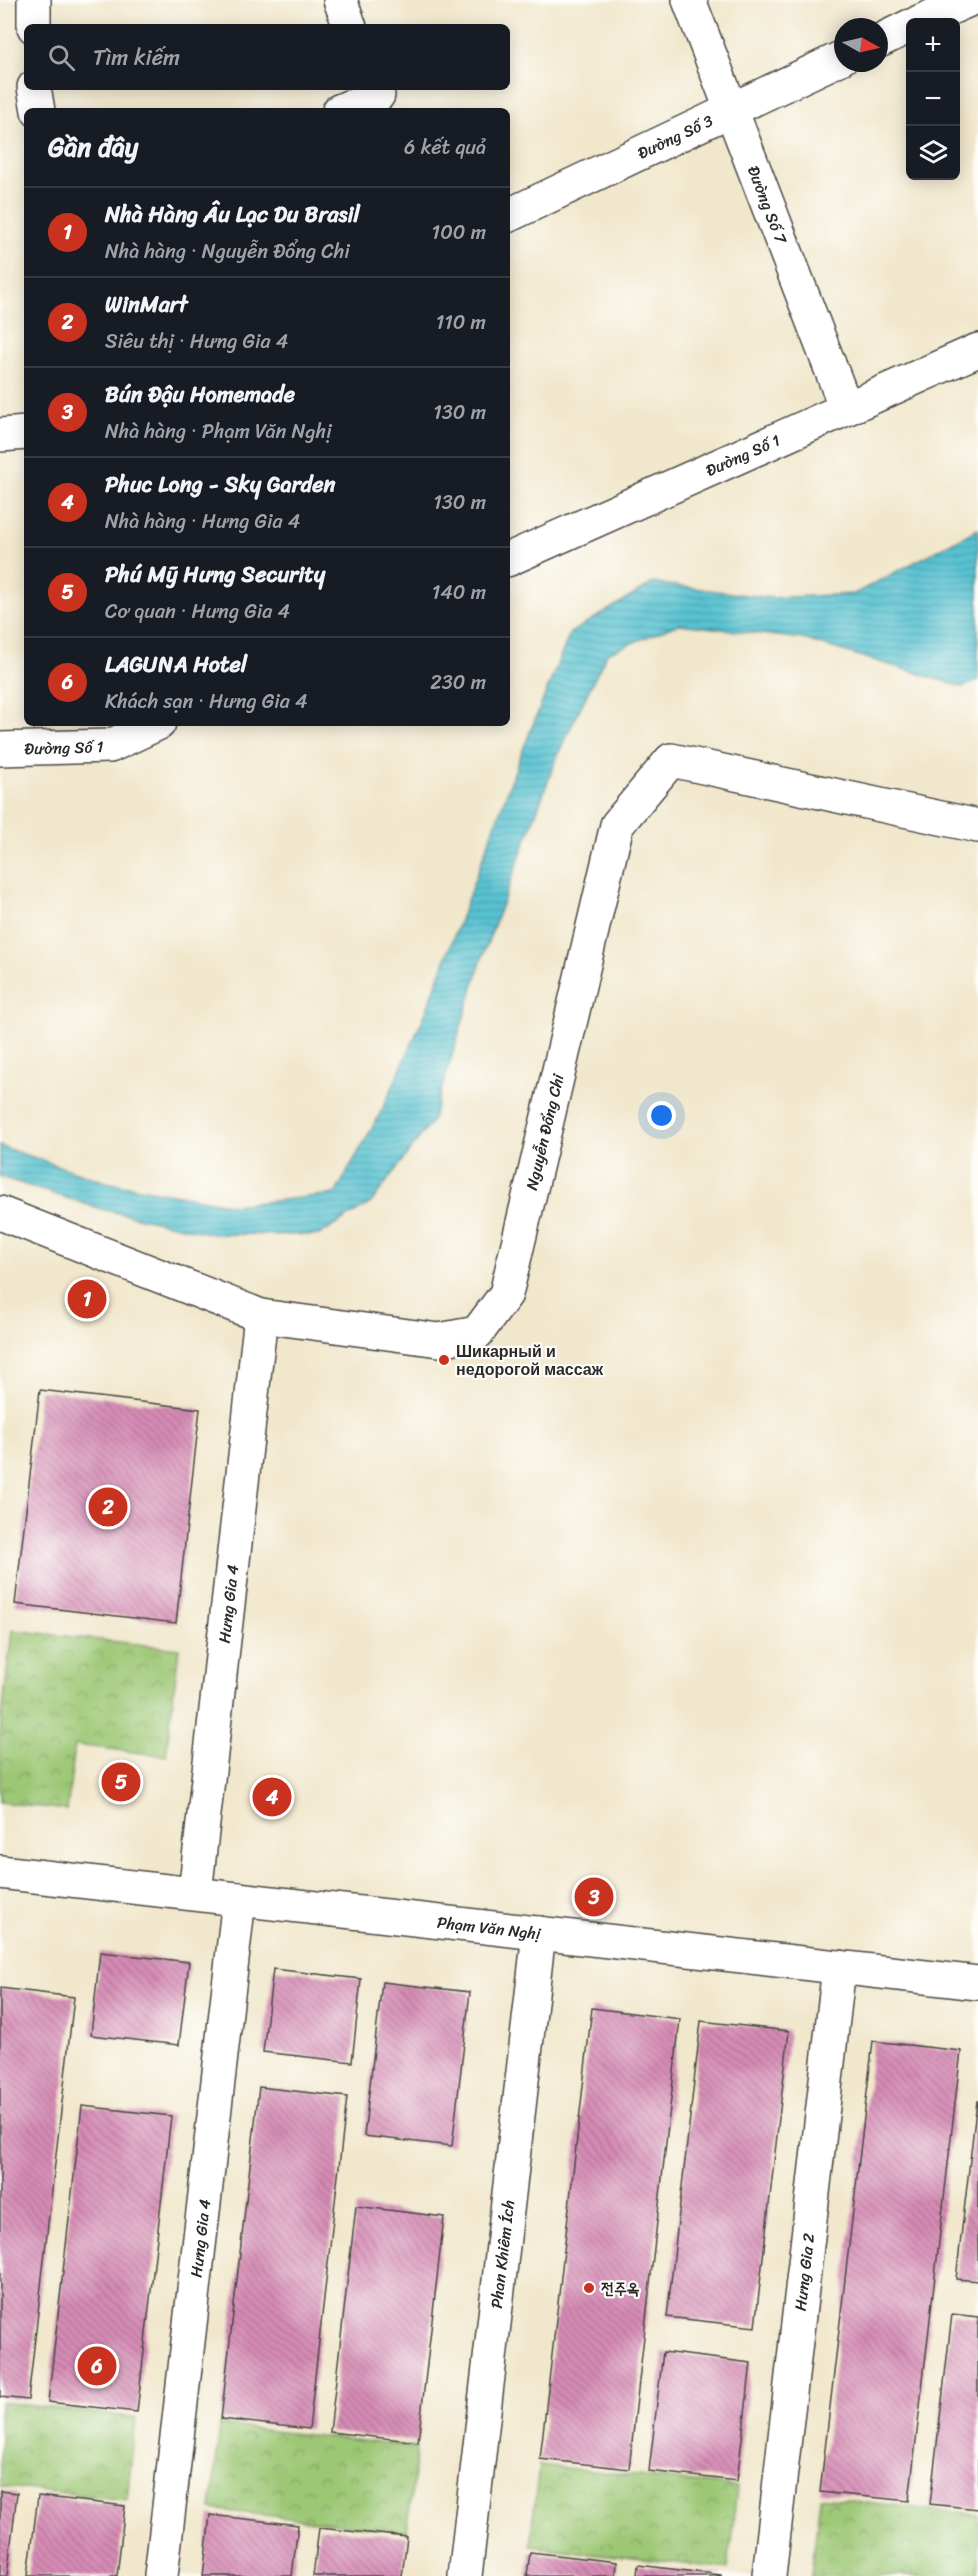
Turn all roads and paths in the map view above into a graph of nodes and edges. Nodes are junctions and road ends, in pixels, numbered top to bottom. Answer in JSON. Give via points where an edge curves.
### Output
{"nodes":[{"id":1,"x":34,"y":0,"type":"edge"},
{"id":2,"x":339,"y":0,"type":"edge"},
{"id":3,"x":689,"y":0,"type":"edge"},
{"id":4,"x":969,"y":0,"type":"edge"},
{"id":5,"x":928,"y":18,"type":"edge"},
{"id":6,"x":34,"y":24,"type":"edge"},
{"id":7,"x":349,"y":24,"type":"edge"},
{"id":8,"x":906,"y":28,"type":"edge"},
{"id":9,"x":888,"y":37,"type":"edge"},
{"id":10,"x":834,"y":61,"type":"edge"},
{"id":11,"x":34,"y":90,"type":"edge"},
{"id":12,"x":379,"y":98,"type":"edge"},
{"id":13,"x":38,"y":108,"type":"edge"},
{"id":14,"x":348,"y":108,"type":"edge"},
{"id":15,"x":732,"y":108,"type":"junction"},
{"id":16,"x":510,"y":215,"type":"edge"},
{"id":17,"x":978,"y":350,"type":"edge"},
{"id":18,"x":846,"y":408,"type":"junction"},
{"id":19,"x":24,"y":433,"type":"edge"},
{"id":20,"x":0,"y":435,"type":"edge"},
{"id":21,"x":510,"y":559,"type":"edge"},
{"id":22,"x":153,"y":726,"type":"edge"},
{"id":23,"x":0,"y":749,"type":"edge"},
{"id":24,"x":978,"y":826,"type":"edge"},
{"id":25,"x":0,"y":1213,"type":"edge"},
{"id":26,"x":261,"y":1316,"type":"junction"},
{"id":27,"x":0,"y":1872,"type":"edge"},
{"id":28,"x":195,"y":1893,"type":"junction"},
{"id":29,"x":239,"y":1899,"type":"junction"},
{"id":30,"x":539,"y":1933,"type":"junction"},
{"id":31,"x":839,"y":1967,"type":"junction"},
{"id":32,"x":978,"y":1983,"type":"edge"},
{"id":33,"x":161,"y":2576,"type":"edge"},
{"id":34,"x":465,"y":2576,"type":"edge"},
{"id":35,"x":769,"y":2576,"type":"edge"}],
"edges":[{"from":1,"to":6,"type":"street"},
{"from":2,"to":7,"type":"street"},
{"from":3,"to":15,"type":"street","name":"Đường Số 7"},
{"from":4,"to":5,"type":"street"},
{"from":8,"to":9,"type":"street"},
{"from":10,"to":15,"type":"street","name":"Đường Số 3"},
{"from":11,"to":13,"type":"street"},
{"from":12,"to":14,"type":"street"},
{"from":15,"to":16,"type":"street","name":"Đường Số 3"},
{"from":15,"to":18,"type":"street","name":"Đường Số 7"},
{"from":17,"to":18,"type":"street","name":"Đường Số 1"},
{"from":18,"to":21,"type":"street","name":"Đường Số 1"},
{"from":19,"to":20,"type":"street"},
{"from":22,"to":23,"type":"street","name":"Đường Số 1","via":[[111,746]]},
{"from":24,"to":26,"type":"street","name":"Nguyễn Đổng Chi","via":[[671,760],[617,825],[506,1294],[477,1333],[439,1341]]},
{"from":25,"to":26,"type":"street","name":"Nguyễn Đổng Chi"},
{"from":26,"to":28,"type":"street","name":"Hưng Gia 4"},
{"from":27,"to":28,"type":"street","name":"Phạm Văn Nghị"},
{"from":28,"to":29,"type":"street","name":"Phạm Văn Nghị"},
{"from":29,"to":30,"type":"street","name":"Phạm Văn Nghị"},
{"from":29,"to":33,"type":"street","name":"Hưng Gia 4"},
{"from":30,"to":31,"type":"street","name":"Phạm Văn Nghị"},
{"from":30,"to":34,"type":"street","name":"Phan Khiêm Ích"},
{"from":31,"to":32,"type":"street","name":"Phạm Văn Nghị"},
{"from":31,"to":35,"type":"street","name":"Hưng Gia 2"}]}
